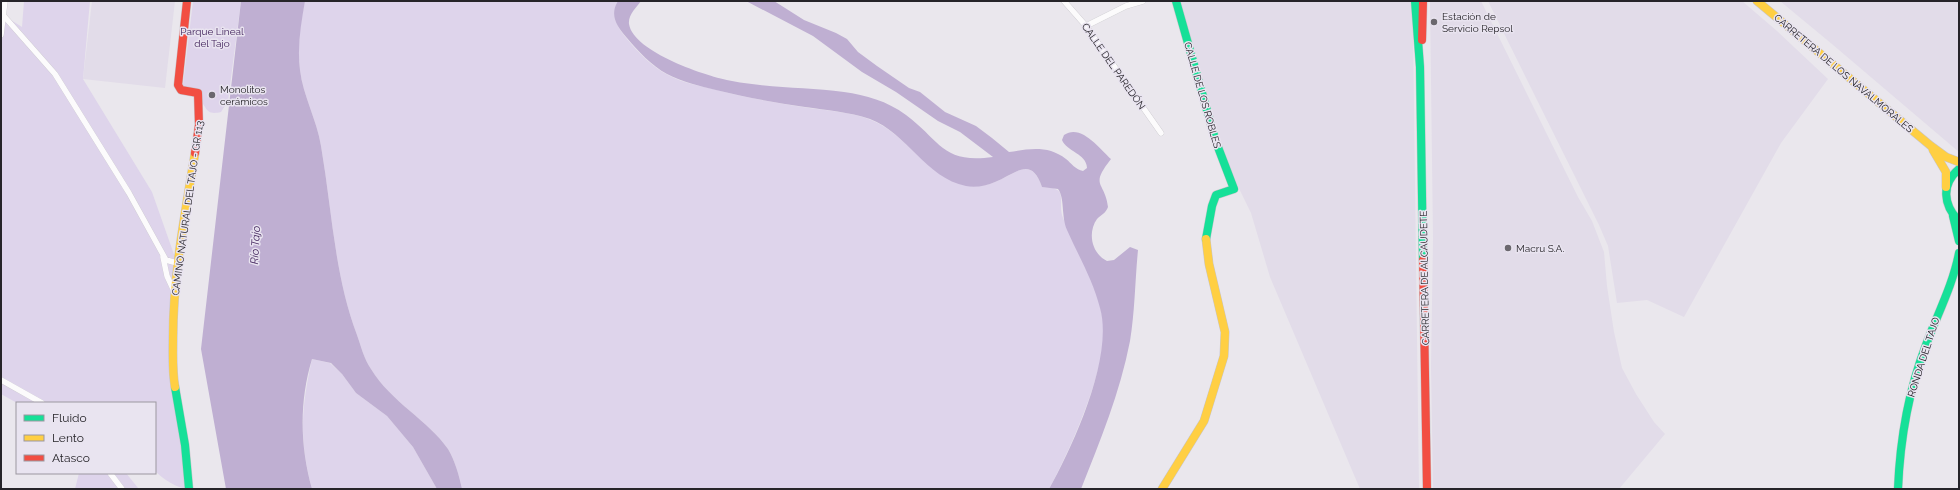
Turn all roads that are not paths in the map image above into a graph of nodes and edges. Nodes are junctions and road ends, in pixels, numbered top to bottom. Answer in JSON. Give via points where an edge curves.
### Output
{"nodes":[{"id":1,"x":4,"y":1,"type":"edge"},
{"id":2,"x":187,"y":1,"type":"edge"},
{"id":3,"x":1064,"y":1,"type":"edge"},
{"id":4,"x":1143,"y":1,"type":"edge"},
{"id":5,"x":1176,"y":1,"type":"edge"},
{"id":6,"x":1415,"y":1,"type":"edge"},
{"id":7,"x":1423,"y":1,"type":"edge"},
{"id":8,"x":1757,"y":1,"type":"edge"},
{"id":9,"x":3,"y":15,"type":"junction"},
{"id":10,"x":1086,"y":26,"type":"junction"},
{"id":11,"x":1,"y":35,"type":"edge"},
{"id":12,"x":1420,"y":67,"type":"junction"},
{"id":13,"x":1161,"y":133,"type":"dead end"},
{"id":14,"x":1931,"y":146,"type":"junction"},
{"id":15,"x":1959,"y":162,"type":"edge"},
{"id":16,"x":1959,"y":169,"type":"edge"},
{"id":17,"x":1946,"y":188,"type":"junction"},
{"id":18,"x":1956,"y":218,"type":"edge"},
{"id":19,"x":1959,"y":241,"type":"edge"},
{"id":20,"x":161,"y":251,"type":"junction"},
{"id":21,"x":1959,"y":253,"type":"edge"},
{"id":22,"x":177,"y":262,"type":"junction"},
{"id":23,"x":174,"y":292,"type":"junction"},
{"id":24,"x":1,"y":380,"type":"edge"},
{"id":25,"x":40,"y":402,"type":"edge"},
{"id":26,"x":111,"y":474,"type":"edge"},
{"id":27,"x":122,"y":489,"type":"edge"},
{"id":28,"x":190,"y":489,"type":"edge"},
{"id":29,"x":1162,"y":489,"type":"edge"},
{"id":30,"x":1427,"y":489,"type":"edge"},
{"id":31,"x":1898,"y":489,"type":"edge"}],
"edges":[{"from":1,"to":9,"type":"street"},
{"from":2,"to":22,"type":"main road","name":"CAMINO NATURAL DEL TAJO - GR 113","via":[[178,85],[181,90],[198,93],[199,125]]},
{"from":3,"to":10,"type":"street","name":"CALLE DEL PAREDÓN"},
{"from":4,"to":10,"type":"street","via":[[1126,6]]},
{"from":5,"to":29,"type":"main road","name":"CALLE DE LOS ROBLES","via":[[1216,142],[1234,189],[1216,195],[1206,240],[1225,332],[1224,356],[1204,420]]},
{"from":6,"to":12,"type":"main road","name":"CARRETERA DE ALCAUDETE"},
{"from":7,"to":12,"type":"main road","name":"CARRETERA DE ALCAUDETE"},
{"from":8,"to":14,"type":"main road","name":"CARRETERA DE LOS NAVALMORALES"},
{"from":9,"to":11,"type":"street"},
{"from":9,"to":20,"type":"street","via":[[54,74],[129,193]]},
{"from":10,"to":13,"type":"street","name":"CALLE DEL PAREDÓN"},
{"from":12,"to":30,"type":"main road","name":"CARRETERA DE ALCAUDETE"},
{"from":14,"to":15,"type":"main road","name":"CARRETERA DE LOS NAVALMORALES","via":[[1946,157]]},
{"from":14,"to":17,"type":"main road","name":"CARRETERA DE LOS NAVALMORALES","via":[[1946,172]]},
{"from":16,"to":17,"type":"main road","via":[[1950,178]]},
{"from":17,"to":18,"type":"main road","name":"CARRETERA DE LOS NAVALMORALES","via":[[1947,206]]},
{"from":18,"to":19,"type":"main road"},
{"from":20,"to":22,"type":"street","via":[[166,260]]},
{"from":20,"to":23,"type":"street"},
{"from":21,"to":31,"type":"main road","name":"RONDA DEL TAJO","via":[[1911,388],[1900,451]]},
{"from":22,"to":23,"type":"main road","name":"CAMINO NATURAL DEL TAJO - GR 113"},
{"from":23,"to":28,"type":"main road","name":"CAMINO NATURAL DEL TAJO - GR 113","via":[[173,374]]},
{"from":24,"to":25,"type":"street"},
{"from":26,"to":27,"type":"street"}]}
